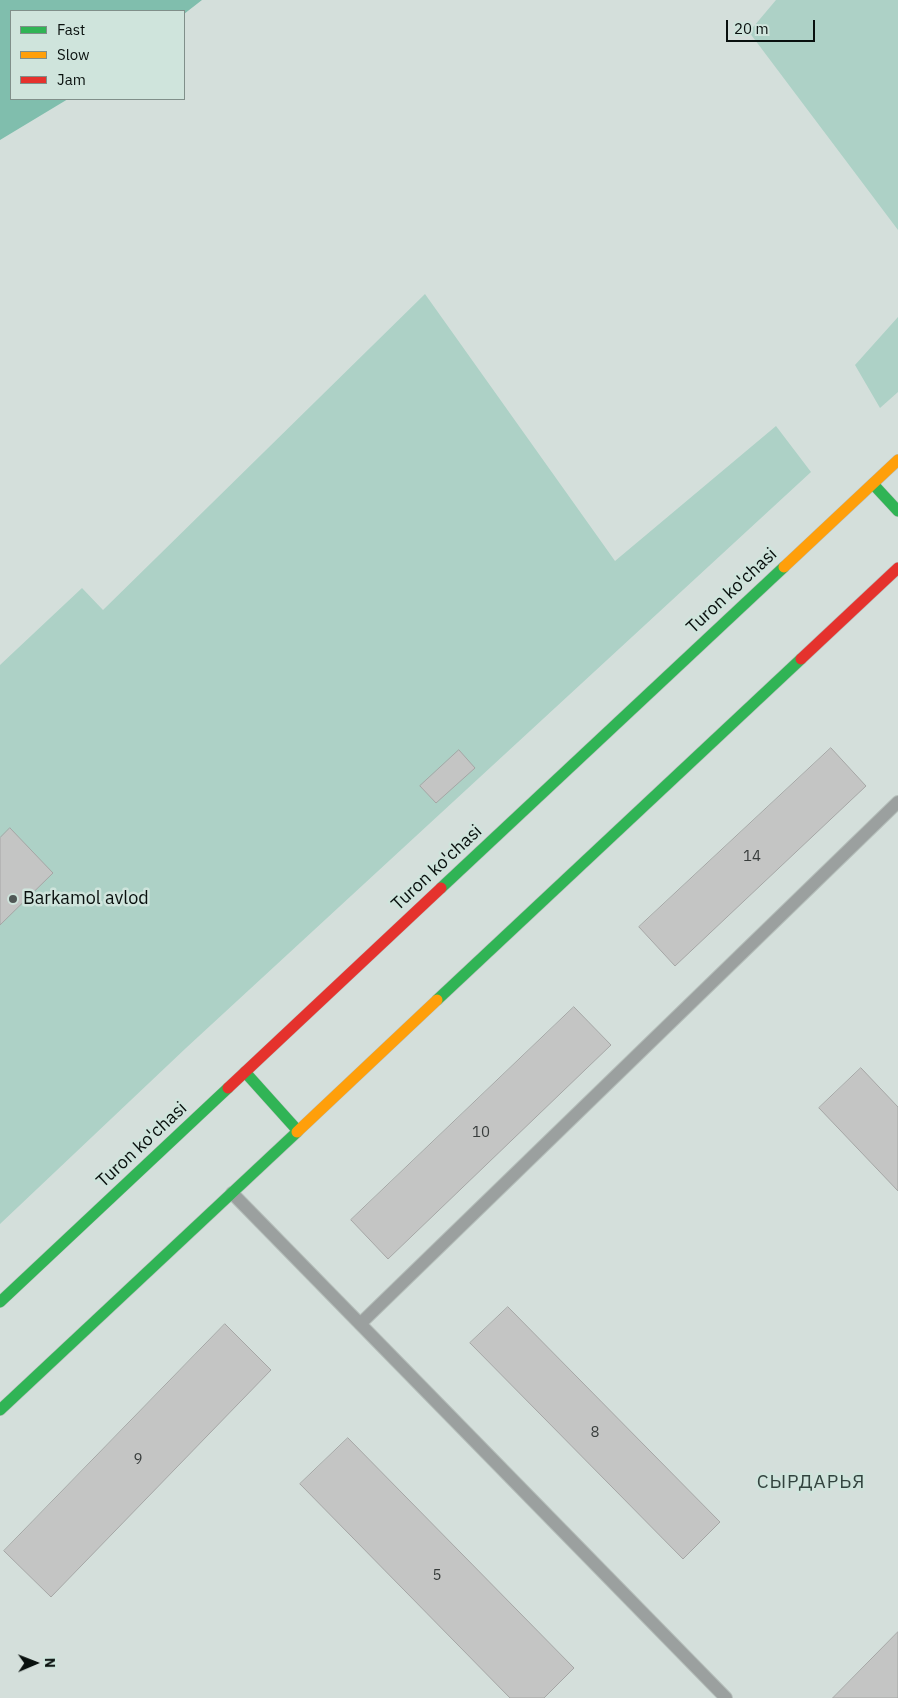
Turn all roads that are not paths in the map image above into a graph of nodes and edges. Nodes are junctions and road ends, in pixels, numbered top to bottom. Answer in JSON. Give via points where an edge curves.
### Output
{"nodes":[{"id":1,"x":898,"y":460,"type":"edge"},
{"id":2,"x":873,"y":484,"type":"junction"},
{"id":3,"x":898,"y":511,"type":"edge"},
{"id":4,"x":898,"y":568,"type":"edge"},
{"id":5,"x":898,"y":802,"type":"edge"},
{"id":6,"x":245,"y":1072,"type":"junction"},
{"id":7,"x":298,"y":1131,"type":"junction"},
{"id":8,"x":232,"y":1193,"type":"junction"},
{"id":9,"x":0,"y":1302,"type":"edge"},
{"id":10,"x":360,"y":1324,"type":"junction"},
{"id":11,"x":0,"y":1410,"type":"edge"},
{"id":12,"x":726,"y":1698,"type":"edge"}],
"edges":[{"from":1,"to":2,"type":"street","name":"Turon ko'chasi"},
{"from":2,"to":3,"type":"street"},
{"from":2,"to":6,"type":"street","name":"Turon ko'chasi"},
{"from":4,"to":7,"type":"street"},
{"from":5,"to":10,"type":"lane"},
{"from":6,"to":7,"type":"street"},
{"from":6,"to":9,"type":"street","name":"Turon ko'chasi"},
{"from":7,"to":8,"type":"street"},
{"from":8,"to":10,"type":"lane"},
{"from":8,"to":11,"type":"street"},
{"from":10,"to":12,"type":"lane"}]}
